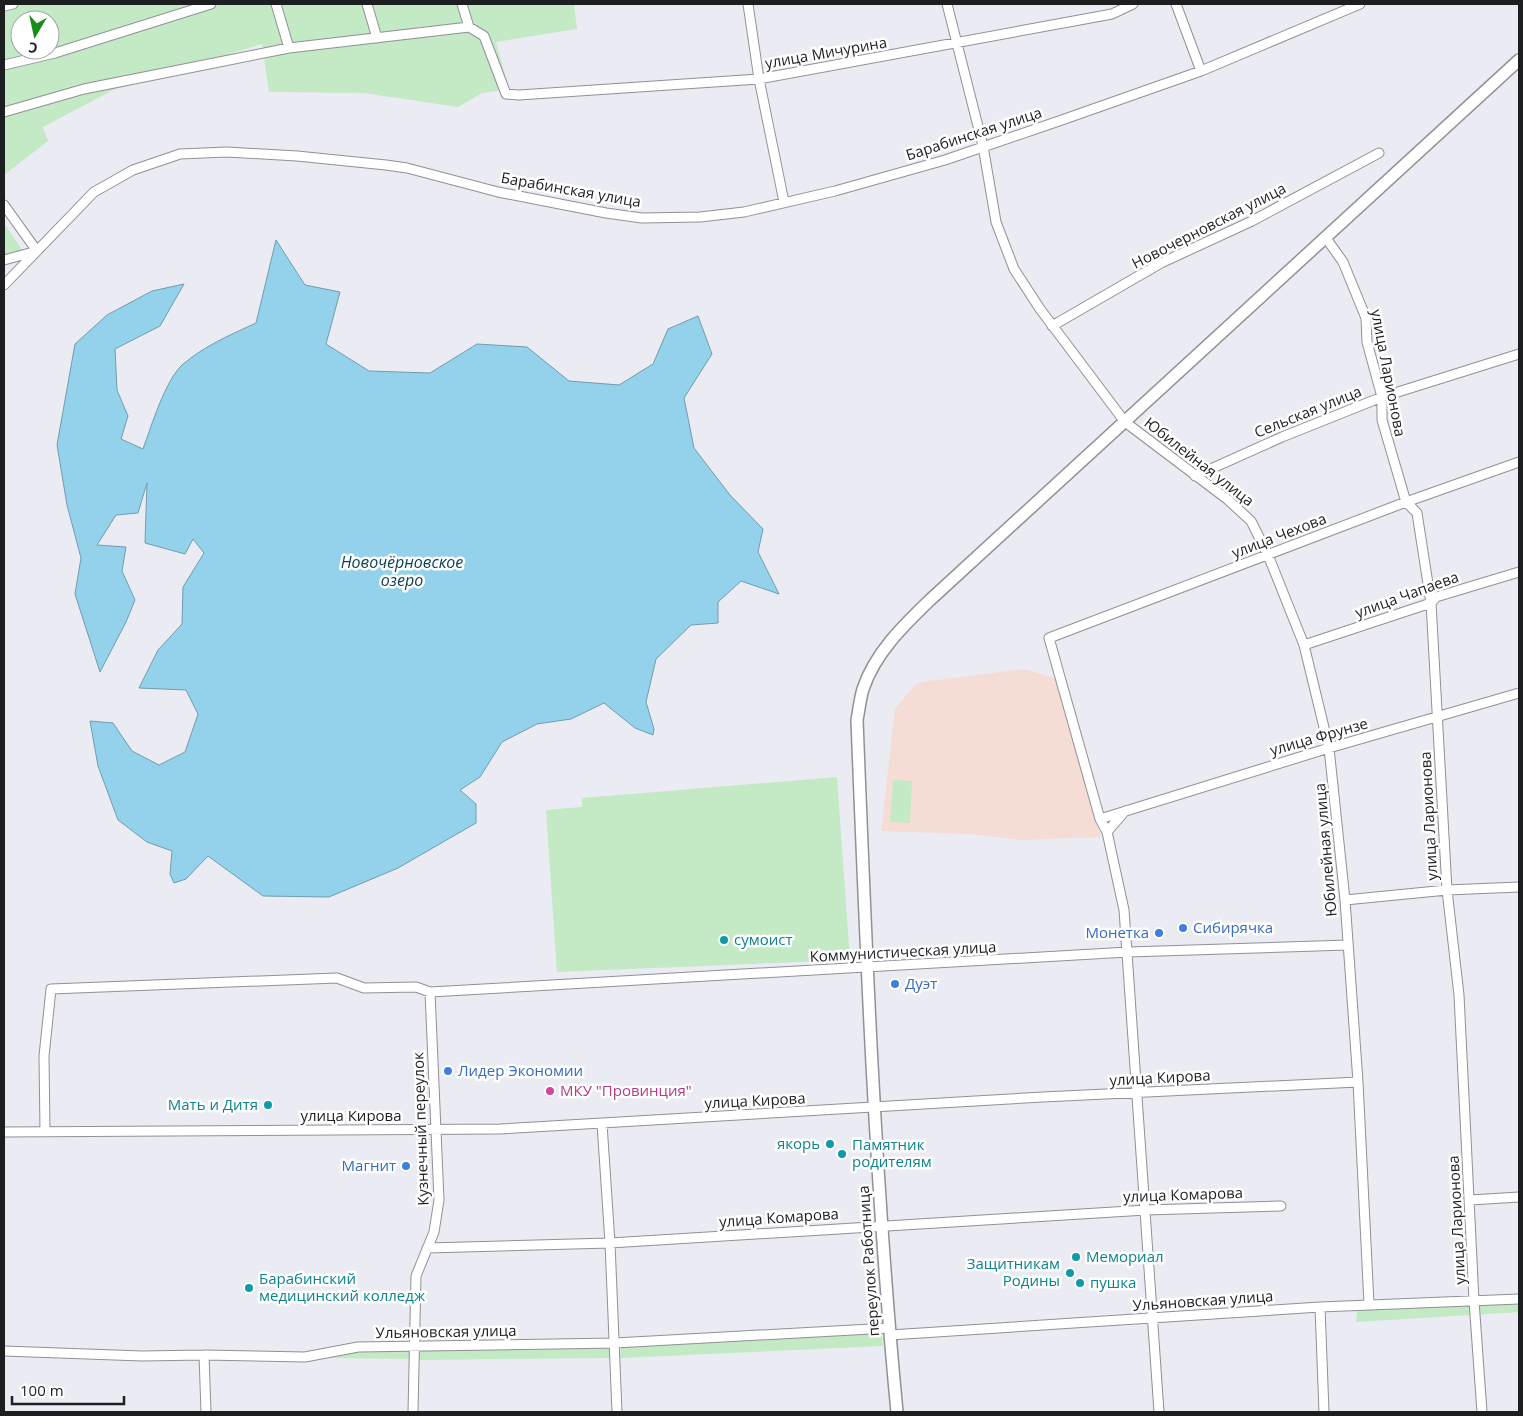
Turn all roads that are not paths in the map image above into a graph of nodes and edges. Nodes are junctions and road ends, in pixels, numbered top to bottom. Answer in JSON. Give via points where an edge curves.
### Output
{"nodes":[{"id":1,"x":13,"y":4,"type":"edge"},
{"id":2,"x":212,"y":4,"type":"edge"},
{"id":3,"x":276,"y":4,"type":"edge"},
{"id":4,"x":367,"y":4,"type":"edge"},
{"id":5,"x":462,"y":4,"type":"edge"},
{"id":6,"x":748,"y":4,"type":"edge"},
{"id":7,"x":947,"y":4,"type":"edge"},
{"id":8,"x":1133,"y":4,"type":"edge"},
{"id":9,"x":1176,"y":4,"type":"edge"},
{"id":10,"x":1360,"y":4,"type":"edge"},
{"id":11,"x":4,"y":6,"type":"edge"},
{"id":12,"x":469,"y":27,"type":"junction"},
{"id":13,"x":377,"y":38,"type":"junction"},
{"id":14,"x":955,"y":43,"type":"junction"},
{"id":15,"x":290,"y":48,"type":"junction"},
{"id":16,"x":1519,"y":60,"type":"edge"},
{"id":17,"x":4,"y":65,"type":"edge"},
{"id":18,"x":1201,"y":71,"type":"junction"},
{"id":19,"x":759,"y":79,"type":"junction"},
{"id":20,"x":4,"y":112,"type":"edge"},
{"id":21,"x":983,"y":146,"type":"junction"},
{"id":22,"x":1379,"y":153,"type":"dead end"},
{"id":23,"x":784,"y":202,"type":"junction"},
{"id":24,"x":4,"y":205,"type":"edge"},
{"id":25,"x":1326,"y":238,"type":"junction"},
{"id":26,"x":38,"y":251,"type":"junction"},
{"id":27,"x":4,"y":260,"type":"edge"},
{"id":28,"x":4,"y":285,"type":"edge"},
{"id":29,"x":1052,"y":326,"type":"junction"},
{"id":30,"x":1519,"y":354,"type":"edge"},
{"id":31,"x":1382,"y":397,"type":"junction"},
{"id":32,"x":1125,"y":422,"type":"junction"},
{"id":33,"x":1519,"y":462,"type":"edge"},
{"id":34,"x":1195,"y":476,"type":"junction"},
{"id":35,"x":1406,"y":502,"type":"junction"},
{"id":36,"x":1268,"y":555,"type":"junction"},
{"id":37,"x":1519,"y":572,"type":"edge"},
{"id":38,"x":1431,"y":603,"type":"junction"},
{"id":39,"x":1304,"y":645,"type":"junction"},
{"id":40,"x":1519,"y":693,"type":"edge"},
{"id":41,"x":1437,"y":718,"type":"junction"},
{"id":42,"x":1330,"y":748,"type":"junction"},
{"id":43,"x":1127,"y":809,"type":"junction"},
{"id":44,"x":1100,"y":819,"type":"junction"},
{"id":45,"x":1107,"y":832,"type":"junction"},
{"id":46,"x":1519,"y":887,"type":"edge"},
{"id":47,"x":1447,"y":890,"type":"junction"},
{"id":48,"x":1345,"y":900,"type":"junction"},
{"id":49,"x":1348,"y":945,"type":"junction"},
{"id":50,"x":1128,"y":952,"type":"junction"},
{"id":51,"x":867,"y":968,"type":"junction"},
{"id":52,"x":430,"y":992,"type":"junction"},
{"id":53,"x":1358,"y":1082,"type":"junction"},
{"id":54,"x":1137,"y":1092,"type":"junction"},
{"id":55,"x":874,"y":1107,"type":"junction"},
{"id":56,"x":602,"y":1124,"type":"junction"},
{"id":57,"x":434,"y":1129,"type":"junction"},
{"id":58,"x":4,"y":1132,"type":"edge"},
{"id":59,"x":45,"y":1132,"type":"junction"},
{"id":60,"x":1519,"y":1197,"type":"edge"},
{"id":61,"x":1470,"y":1200,"type":"junction"},
{"id":62,"x":1281,"y":1206,"type":"dead end"},
{"id":63,"x":1146,"y":1210,"type":"junction"},
{"id":64,"x":881,"y":1226,"type":"junction"},
{"id":65,"x":610,"y":1243,"type":"junction"},
{"id":66,"x":427,"y":1248,"type":"junction"},
{"id":67,"x":1519,"y":1299,"type":"edge"},
{"id":68,"x":1474,"y":1300,"type":"junction"},
{"id":69,"x":1369,"y":1304,"type":"junction"},
{"id":70,"x":1320,"y":1306,"type":"junction"},
{"id":71,"x":1153,"y":1318,"type":"junction"},
{"id":72,"x":889,"y":1331,"type":"junction"},
{"id":73,"x":614,"y":1344,"type":"junction"},
{"id":74,"x":414,"y":1345,"type":"junction"},
{"id":75,"x":4,"y":1351,"type":"edge"},
{"id":76,"x":204,"y":1355,"type":"junction"},
{"id":77,"x":206,"y":1412,"type":"edge"},
{"id":78,"x":413,"y":1412,"type":"edge"},
{"id":79,"x":617,"y":1412,"type":"edge"},
{"id":80,"x":897,"y":1412,"type":"edge"},
{"id":81,"x":1159,"y":1412,"type":"edge"},
{"id":82,"x":1324,"y":1412,"type":"edge"},
{"id":83,"x":1482,"y":1412,"type":"edge"}],
"edges":[{"from":1,"to":11,"type":"street"},
{"from":2,"to":17,"type":"street","via":[[55,53]]},
{"from":3,"to":15,"type":"street"},
{"from":4,"to":13,"type":"street"},
{"from":5,"to":12,"type":"street"},
{"from":6,"to":19,"type":"street"},
{"from":7,"to":14,"type":"street","name":"Юбилейная улица"},
{"from":8,"to":14,"type":"street","name":"улица Мичурина","via":[[1112,14]]},
{"from":9,"to":18,"type":"street"},
{"from":10,"to":18,"type":"street","name":"Барабинская улица"},
{"from":12,"to":13,"type":"street"},
{"from":12,"to":19,"type":"street","name":"улица Мичурина","via":[[484,36],[506,94]]},
{"from":13,"to":15,"type":"street"},
{"from":14,"to":19,"type":"street","name":"улица Мичурина"},
{"from":14,"to":21,"type":"street","name":"Юбилейная улица"},
{"from":15,"to":20,"type":"street","via":[[84,89]]},
{"from":16,"to":25,"type":"main road","name":"переулок Работница"},
{"from":18,"to":21,"type":"street","name":"Барабинская улица"},
{"from":19,"to":23,"type":"street"},
{"from":21,"to":23,"type":"street","name":"Барабинская улица","via":[[835,191]]},
{"from":21,"to":29,"type":"street","name":"Юбилейная улица","via":[[996,222],[1014,269]]},
{"from":22,"to":29,"type":"street","name":"Новочерновская улица","via":[[1252,221],[1161,263]]},
{"from":23,"to":26,"type":"street","name":"Барабинская улица","via":[[744,212],[700,217],[642,218],[498,192],[407,168],[297,156],[204,152],[180,154],[111,181],[94,192]]},
{"from":24,"to":26,"type":"street"},
{"from":25,"to":31,"type":"street","name":"улица Ларионова","via":[[1343,262],[1366,318],[1367,342]]},
{"from":25,"to":32,"type":"main road","name":"переулок Работница"},
{"from":26,"to":27,"type":"street"},
{"from":26,"to":28,"type":"street","name":"Барабинская улица"},
{"from":29,"to":32,"type":"street","name":"Юбилейная улица"},
{"from":30,"to":31,"type":"street","name":"Сельская улица"},
{"from":31,"to":34,"type":"street","name":"Сельская улица","via":[[1282,436]]},
{"from":31,"to":35,"type":"street","name":"улица Ларионова","via":[[1382,420]]},
{"from":32,"to":34,"type":"street","name":"Юбилейная улица"},
{"from":32,"to":51,"type":"main road","name":"переулок Работница","via":[[900,629],[880,656],[863,689],[857,720]]},
{"from":33,"to":35,"type":"street","name":"улица Чехова"},
{"from":34,"to":36,"type":"street","name":"Юбилейная улица","via":[[1251,521]]},
{"from":35,"to":36,"type":"street","name":"улица Чехова"},
{"from":35,"to":38,"type":"street","name":"улица Ларионова","via":[[1416,513]]},
{"from":36,"to":39,"type":"street","name":"Юбилейная улица"},
{"from":36,"to":44,"type":"street","name":"улица Чехова","via":[[1049,638]]},
{"from":37,"to":38,"type":"street","name":"улица Чапаева","via":[[1436,597]]},
{"from":38,"to":39,"type":"street","name":"улица Чапаева"},
{"from":38,"to":41,"type":"street","name":"улица Ларионова"},
{"from":39,"to":42,"type":"street","name":"Юбилейная улица"},
{"from":40,"to":41,"type":"street","name":"улица Фрунзе"},
{"from":41,"to":42,"type":"street","name":"улица Фрунзе"},
{"from":41,"to":47,"type":"street","name":"улица Ларионова"},
{"from":42,"to":43,"type":"street","name":"улица Фрунзе"},
{"from":42,"to":48,"type":"street","name":"Юбилейная улица"},
{"from":43,"to":44,"type":"street","name":"улица Фрунзе"},
{"from":43,"to":45,"type":"street"},
{"from":44,"to":45,"type":"street"},
{"from":45,"to":50,"type":"street","via":[[1124,910]]},
{"from":46,"to":47,"type":"street"},
{"from":47,"to":48,"type":"street"},
{"from":47,"to":61,"type":"street","name":"улица Ларионова","via":[[1459,994]]},
{"from":48,"to":49,"type":"street","name":"Юбилейная улица"},
{"from":49,"to":50,"type":"street","name":"Коммунистическая улица"},
{"from":49,"to":53,"type":"street","name":"Юбилейная улица"},
{"from":50,"to":51,"type":"street","name":"Коммунистическая улица"},
{"from":50,"to":54,"type":"street"},
{"from":51,"to":52,"type":"street","name":"Коммунистическая улица"},
{"from":51,"to":55,"type":"main road","name":"переулок Работница"},
{"from":52,"to":57,"type":"street","name":"Кузнечный переулок"},
{"from":52,"to":59,"type":"street","name":"Коммунистическая улица","via":[[416,987],[364,988],[337,978],[51,988],[44,1056]]},
{"from":53,"to":54,"type":"street","name":"улица Кирова"},
{"from":53,"to":69,"type":"street","name":"Юбилейная улица"},
{"from":54,"to":55,"type":"street","name":"улица Кирова"},
{"from":54,"to":63,"type":"street"},
{"from":55,"to":56,"type":"street","name":"улица Кирова"},
{"from":55,"to":64,"type":"main road","name":"переулок Работница"},
{"from":56,"to":57,"type":"street","name":"улица Кирова"},
{"from":56,"to":65,"type":"street"},
{"from":57,"to":59,"type":"street","name":"улица Кирова"},
{"from":57,"to":66,"type":"street","name":"Кузнечный переулок","via":[[439,1200],[434,1232]]},
{"from":58,"to":59,"type":"street","name":"улица Кирова"},
{"from":60,"to":61,"type":"street"},
{"from":61,"to":68,"type":"street","name":"улица Ларионова"},
{"from":62,"to":63,"type":"street","name":"улица Комарова"},
{"from":63,"to":64,"type":"street","name":"улица Комарова"},
{"from":63,"to":71,"type":"street"},
{"from":64,"to":65,"type":"street","name":"улица Комарова"},
{"from":64,"to":72,"type":"main road","name":"переулок Работница"},
{"from":65,"to":66,"type":"street","name":"улица Комарова"},
{"from":65,"to":73,"type":"street"},
{"from":66,"to":74,"type":"street","name":"Кузнечный переулок","via":[[416,1276]]},
{"from":67,"to":68,"type":"street","name":"Ульяновская улица"},
{"from":68,"to":69,"type":"street","name":"Ульяновская улица"},
{"from":68,"to":83,"type":"street","name":"улица Ларионова"},
{"from":69,"to":70,"type":"street","name":"Ульяновская улица"},
{"from":70,"to":71,"type":"street","name":"Ульяновская улица"},
{"from":70,"to":82,"type":"street"},
{"from":71,"to":72,"type":"street","name":"Ульяновская улица"},
{"from":71,"to":81,"type":"street"},
{"from":72,"to":73,"type":"street","name":"Ульяновская улица"},
{"from":72,"to":80,"type":"main road","name":"переулок Работница"},
{"from":73,"to":74,"type":"street","name":"Ульяновская улица"},
{"from":73,"to":79,"type":"street"},
{"from":74,"to":76,"type":"street","name":"Ульяновская улица","via":[[358,1347],[305,1357]]},
{"from":74,"to":78,"type":"street","name":"Кузнечный переулок"},
{"from":75,"to":76,"type":"street","name":"Ульяновская улица"},
{"from":76,"to":77,"type":"street"}]}
